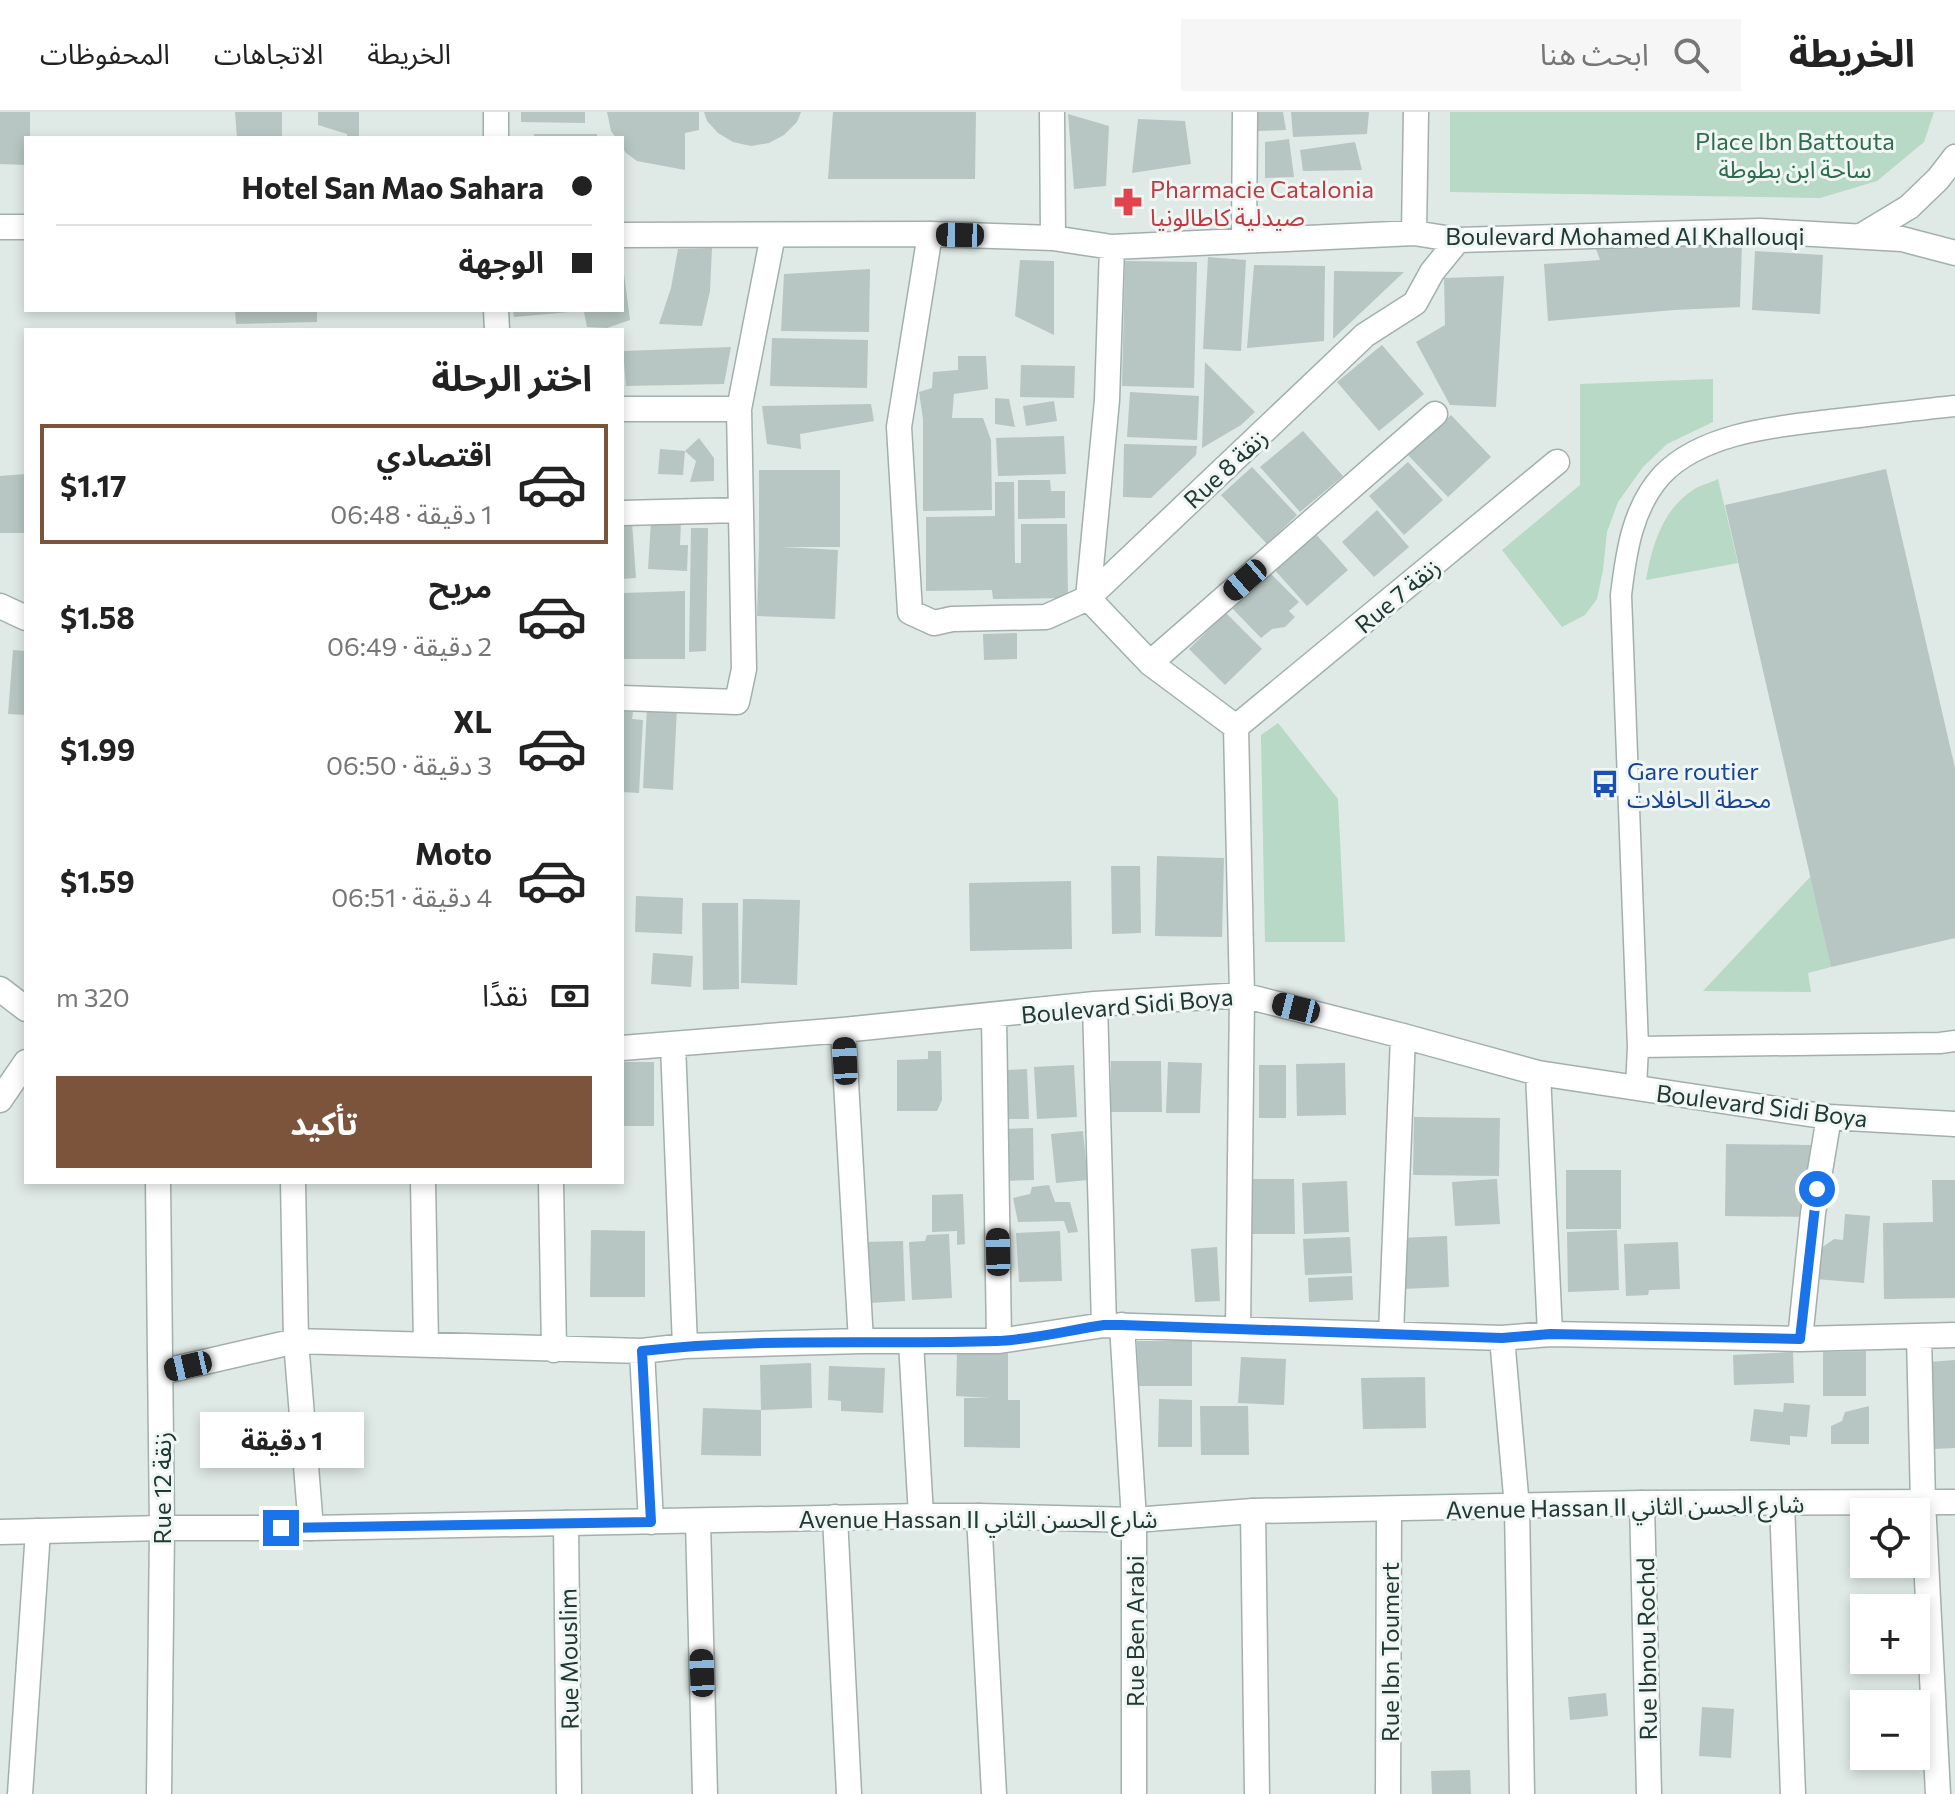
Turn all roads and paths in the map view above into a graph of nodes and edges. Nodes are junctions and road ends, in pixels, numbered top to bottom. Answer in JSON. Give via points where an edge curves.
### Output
{"nodes":[{"id":1,"x":496,"y":112,"type":"edge"},
{"id":2,"x":1052,"y":112,"type":"edge"},
{"id":3,"x":1245,"y":112,"type":"edge"},
{"id":4,"x":1416,"y":112,"type":"edge"},
{"id":5,"x":496,"y":136,"type":"edge"},
{"id":6,"x":1955,"y":157,"type":"edge"},
{"id":7,"x":0,"y":227,"type":"edge"},
{"id":8,"x":24,"y":227,"type":"edge"},
{"id":9,"x":1414,"y":233,"type":"junction"},
{"id":10,"x":930,"y":234,"type":"junction"},
{"id":11,"x":624,"y":235,"type":"edge"},
{"id":12,"x":773,"y":235,"type":"junction"},
{"id":13,"x":1861,"y":236,"type":"junction"},
{"id":14,"x":1053,"y":238,"type":"junction"},
{"id":15,"x":1244,"y":240,"type":"junction"},
{"id":16,"x":1458,"y":240,"type":"junction"},
{"id":17,"x":1112,"y":247,"type":"junction"},
{"id":18,"x":1955,"y":253,"type":"edge"},
{"id":19,"x":1955,"y":406,"type":"edge"},
{"id":20,"x":624,"y":409,"type":"edge"},
{"id":21,"x":739,"y":409,"type":"junction"},
{"id":22,"x":1435,"y":414,"type":"dead end"},
{"id":23,"x":1557,"y":462,"type":"dead end"},
{"id":24,"x":740,"y":510,"type":"junction"},
{"id":25,"x":624,"y":513,"type":"edge"},
{"id":26,"x":1088,"y":598,"type":"junction"},
{"id":27,"x":0,"y":606,"type":"edge"},
{"id":28,"x":24,"y":617,"type":"edge"},
{"id":29,"x":1150,"y":663,"type":"junction"},
{"id":30,"x":624,"y":698,"type":"edge"},
{"id":31,"x":1236,"y":727,"type":"junction"},
{"id":32,"x":0,"y":989,"type":"edge"},
{"id":33,"x":1242,"y":995,"type":"junction"},
{"id":34,"x":1095,"y":1004,"type":"junction"},
{"id":35,"x":24,"y":1007,"type":"edge"},
{"id":36,"x":994,"y":1016,"type":"junction"},
{"id":37,"x":843,"y":1030,"type":"junction"},
{"id":38,"x":1403,"y":1036,"type":"junction"},
{"id":39,"x":1955,"y":1041,"type":"edge"},
{"id":40,"x":673,"y":1045,"type":"junction"},
{"id":41,"x":1638,"y":1047,"type":"junction"},
{"id":42,"x":624,"y":1048,"type":"edge"},
{"id":43,"x":24,"y":1065,"type":"edge"},
{"id":44,"x":1538,"y":1073,"type":"junction"},
{"id":45,"x":1636,"y":1088,"type":"junction"},
{"id":46,"x":0,"y":1100,"type":"edge"},
{"id":47,"x":1829,"y":1117,"type":"junction"},
{"id":48,"x":1955,"y":1124,"type":"edge"},
{"id":49,"x":158,"y":1184,"type":"edge"},
{"id":50,"x":293,"y":1184,"type":"edge"},
{"id":51,"x":423,"y":1184,"type":"edge"},
{"id":52,"x":551,"y":1184,"type":"edge"},
{"id":53,"x":1113,"y":1325,"type":"junction"},
{"id":54,"x":1238,"y":1329,"type":"junction"},
{"id":55,"x":1391,"y":1334,"type":"junction"},
{"id":56,"x":1550,"y":1334,"type":"junction"},
{"id":57,"x":1955,"y":1335,"type":"edge"},
{"id":58,"x":1919,"y":1336,"type":"junction"},
{"id":59,"x":1502,"y":1338,"type":"junction"},
{"id":60,"x":1800,"y":1339,"type":"junction"},
{"id":61,"x":296,"y":1341,"type":"junction"},
{"id":62,"x":861,"y":1341,"type":"junction"},
{"id":63,"x":999,"y":1341,"type":"junction"},
{"id":64,"x":911,"y":1342,"type":"junction"},
{"id":65,"x":426,"y":1344,"type":"junction"},
{"id":66,"x":685,"y":1346,"type":"junction"},
{"id":67,"x":554,"y":1350,"type":"junction"},
{"id":68,"x":642,"y":1351,"type":"junction"},
{"id":69,"x":161,"y":1372,"type":"junction"},
{"id":70,"x":1923,"y":1498,"type":"edge"},
{"id":71,"x":1930,"y":1502,"type":"edge"},
{"id":72,"x":1955,"y":1502,"type":"edge"},
{"id":73,"x":1642,"y":1503,"type":"junction"},
{"id":74,"x":1782,"y":1503,"type":"junction"},
{"id":75,"x":1850,"y":1503,"type":"edge"},
{"id":76,"x":1517,"y":1507,"type":"junction"},
{"id":77,"x":1389,"y":1510,"type":"junction"},
{"id":78,"x":1253,"y":1511,"type":"junction"},
{"id":79,"x":921,"y":1516,"type":"junction"},
{"id":80,"x":979,"y":1516,"type":"junction"},
{"id":81,"x":835,"y":1517,"type":"junction"},
{"id":82,"x":1134,"y":1520,"type":"junction"},
{"id":83,"x":698,"y":1521,"type":"junction"},
{"id":84,"x":651,"y":1522,"type":"junction"},
{"id":85,"x":566,"y":1523,"type":"junction"},
{"id":86,"x":162,"y":1528,"type":"junction"},
{"id":87,"x":311,"y":1528,"type":"junction"},
{"id":88,"x":38,"y":1531,"type":"junction"},
{"id":89,"x":0,"y":1532,"type":"edge"},
{"id":90,"x":1930,"y":1574,"type":"edge"},
{"id":91,"x":1946,"y":1739,"type":"edge"},
{"id":92,"x":20,"y":1794,"type":"edge"},
{"id":93,"x":159,"y":1794,"type":"edge"},
{"id":94,"x":569,"y":1794,"type":"edge"},
{"id":95,"x":705,"y":1794,"type":"edge"},
{"id":96,"x":849,"y":1794,"type":"edge"},
{"id":97,"x":994,"y":1794,"type":"edge"},
{"id":98,"x":1134,"y":1794,"type":"edge"},
{"id":99,"x":1257,"y":1794,"type":"edge"},
{"id":100,"x":1388,"y":1794,"type":"edge"},
{"id":101,"x":1522,"y":1794,"type":"edge"},
{"id":102,"x":1649,"y":1794,"type":"edge"},
{"id":103,"x":1793,"y":1794,"type":"edge"},
{"id":104,"x":1938,"y":1794,"type":"edge"}],
"edges":[{"from":1,"to":5,"type":"street"},
{"from":2,"to":14,"type":"street"},
{"from":3,"to":15,"type":"street"},
{"from":4,"to":9,"type":"street"},
{"from":6,"to":13,"type":"street","via":[[1909,207]]},
{"from":7,"to":8,"type":"street"},
{"from":9,"to":15,"type":"street","name":"Boulevard Mohamed Al Khallouqi"},
{"from":9,"to":16,"type":"street","name":"Boulevard Mohamed Al Khallouqi"},
{"from":10,"to":12,"type":"street","name":"Boulevard Mohamed Al Khallouqi"},
{"from":10,"to":14,"type":"street","name":"Boulevard Mohamed Al Khallouqi"},
{"from":10,"to":26,"type":"street","name":"Rue 8 زنقة","via":[[899,427],[910,612],[934,623],[1046,617]]},
{"from":11,"to":12,"type":"street","name":"Boulevard Mohamed Al Khallouqi"},
{"from":12,"to":21,"type":"street"},
{"from":13,"to":16,"type":"street","name":"Boulevard Mohamed Al Khallouqi","via":[[1760,231]]},
{"from":13,"to":18,"type":"street","name":"Boulevard Mohamed Al Khallouqi","via":[[1902,239]]},
{"from":14,"to":17,"type":"street","name":"Boulevard Mohamed Al Khallouqi"},
{"from":15,"to":17,"type":"street","name":"Boulevard Mohamed Al Khallouqi"},
{"from":16,"to":26,"type":"street","name":"Rue 8 زنقة","via":[[1415,303],[1365,335]]},
{"from":17,"to":26,"type":"street","via":[[1107,400]]},
{"from":19,"to":41,"type":"lane","via":[[1766,428],[1726,438],[1690,454],[1662,475],[1642,505],[1627,545],[1621,595]]},
{"from":20,"to":21,"type":"street"},
{"from":21,"to":24,"type":"street"},
{"from":22,"to":29,"type":"street"},
{"from":23,"to":31,"type":"street","name":"Rue 7 زنقة"},
{"from":24,"to":25,"type":"street"},
{"from":24,"to":30,"type":"street","via":[[744,669],[737,702]]},
{"from":26,"to":29,"type":"street"},
{"from":27,"to":28,"type":"street"},
{"from":29,"to":31,"type":"street"},
{"from":31,"to":33,"type":"street"},
{"from":32,"to":35,"type":"street"},
{"from":33,"to":34,"type":"street","name":"Boulevard Sidi Boya"},
{"from":33,"to":38,"type":"street","name":"Boulevard Sidi Boya"},
{"from":33,"to":54,"type":"street"},
{"from":34,"to":36,"type":"street","name":"Boulevard Sidi Boya"},
{"from":34,"to":53,"type":"street","name":"Rue Ben Arabi"},
{"from":36,"to":37,"type":"street","name":"Boulevard Sidi Boya"},
{"from":36,"to":63,"type":"street"},
{"from":37,"to":40,"type":"street","name":"Boulevard Sidi Boya"},
{"from":37,"to":62,"type":"street"},
{"from":38,"to":44,"type":"street","name":"Boulevard Sidi Boya"},
{"from":38,"to":55,"type":"street"},
{"from":39,"to":41,"type":"lane"},
{"from":40,"to":42,"type":"street","name":"Boulevard Sidi Boya"},
{"from":40,"to":66,"type":"street"},
{"from":41,"to":45,"type":"lane"},
{"from":43,"to":46,"type":"street"},
{"from":44,"to":45,"type":"street","name":"Boulevard Sidi Boya"},
{"from":44,"to":56,"type":"street"},
{"from":45,"to":47,"type":"street","name":"Boulevard Sidi Boya"},
{"from":47,"to":48,"type":"street","name":"Boulevard Sidi Boya"},
{"from":47,"to":60,"type":"street"},
{"from":49,"to":69,"type":"street","name":"Rue 12 زنقة"},
{"from":50,"to":61,"type":"street"},
{"from":51,"to":65,"type":"street"},
{"from":52,"to":67,"type":"street"},
{"from":53,"to":54,"type":"street"},
{"from":53,"to":63,"type":"street"},
{"from":53,"to":82,"type":"street","name":"Rue Ben Arabi"},
{"from":54,"to":55,"type":"street"},
{"from":55,"to":59,"type":"street"},
{"from":56,"to":59,"type":"street"},
{"from":56,"to":60,"type":"street"},
{"from":57,"to":58,"type":"street"},
{"from":58,"to":60,"type":"street"},
{"from":58,"to":70,"type":"street"},
{"from":59,"to":76,"type":"street"},
{"from":61,"to":65,"type":"street"},
{"from":61,"to":69,"type":"street"},
{"from":61,"to":87,"type":"street"},
{"from":62,"to":64,"type":"street"},
{"from":62,"to":66,"type":"street"},
{"from":63,"to":64,"type":"street"},
{"from":64,"to":79,"type":"street"},
{"from":65,"to":67,"type":"street"},
{"from":66,"to":68,"type":"street"},
{"from":67,"to":68,"type":"street"},
{"from":68,"to":84,"type":"street"},
{"from":69,"to":86,"type":"street","name":"Rue 12 زنقة"},
{"from":71,"to":72,"type":"street","name":"Avenue Hassan II شارع الحسن الثاني"},
{"from":73,"to":74,"type":"street","name":"Avenue Hassan II شارع الحسن الثاني"},
{"from":73,"to":76,"type":"street","name":"Avenue Hassan II شارع الحسن الثاني"},
{"from":73,"to":102,"type":"street","name":"Rue Ibnou Rochd"},
{"from":74,"to":75,"type":"street","name":"Avenue Hassan II شارع الحسن الثاني"},
{"from":74,"to":103,"type":"street"},
{"from":76,"to":77,"type":"street","name":"Avenue Hassan II شارع الحسن الثاني"},
{"from":76,"to":101,"type":"street"},
{"from":77,"to":78,"type":"street","name":"Avenue Hassan II شارع الحسن الثاني"},
{"from":77,"to":100,"type":"street","name":"Rue Ibn Toumert"},
{"from":78,"to":82,"type":"street","name":"Avenue Hassan II شارع الحسن الثاني"},
{"from":78,"to":99,"type":"street"},
{"from":79,"to":80,"type":"street","name":"Avenue Hassan II شارع الحسن الثاني"},
{"from":79,"to":81,"type":"street","name":"Avenue Hassan II شارع الحسن الثاني"},
{"from":80,"to":82,"type":"street","name":"Avenue Hassan II شارع الحسن الثاني"},
{"from":80,"to":97,"type":"street"},
{"from":81,"to":83,"type":"street","name":"Avenue Hassan II شارع الحسن الثاني"},
{"from":81,"to":96,"type":"street"},
{"from":82,"to":98,"type":"street","name":"Rue Ben Arabi"},
{"from":83,"to":84,"type":"street","name":"Avenue Hassan II شارع الحسن الثاني"},
{"from":83,"to":95,"type":"street"},
{"from":84,"to":85,"type":"street","name":"Avenue Hassan II شارع الحسن الثاني"},
{"from":85,"to":87,"type":"street","name":"Avenue Hassan II شارع الحسن الثاني"},
{"from":85,"to":94,"type":"street","name":"Rue Mouslim"},
{"from":86,"to":87,"type":"street","name":"Avenue Hassan II شارع الحسن الثاني"},
{"from":86,"to":88,"type":"street","name":"Avenue Hassan II شارع الحسن الثاني"},
{"from":86,"to":93,"type":"street","name":"Rue 12 زنقة"},
{"from":88,"to":89,"type":"street","name":"Avenue Hassan II شارع الحسن الثاني"},
{"from":88,"to":92,"type":"street"},
{"from":90,"to":91,"type":"street"},
{"from":91,"to":104,"type":"street"}]}
